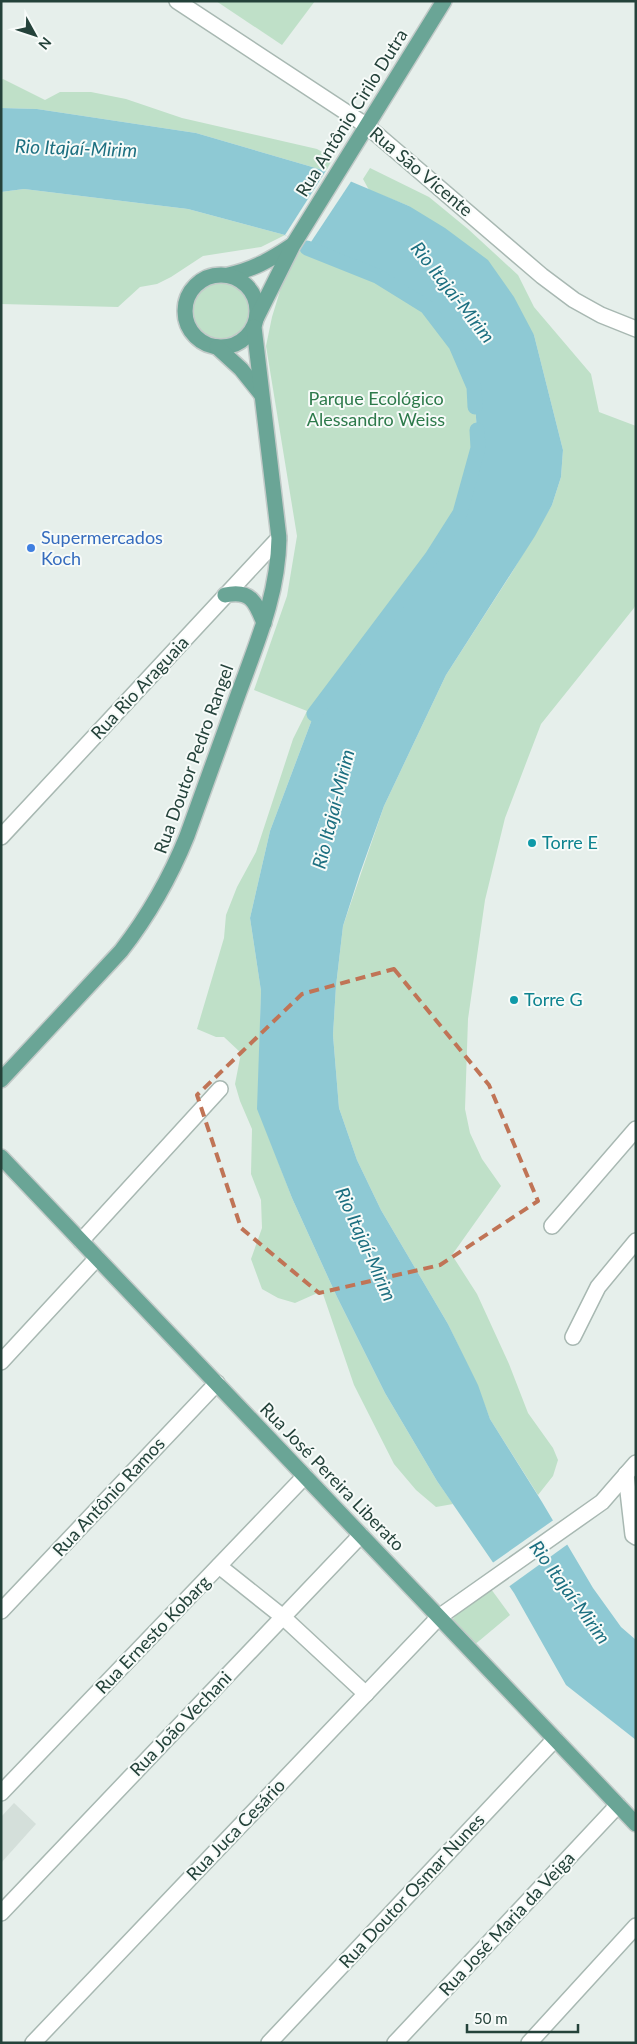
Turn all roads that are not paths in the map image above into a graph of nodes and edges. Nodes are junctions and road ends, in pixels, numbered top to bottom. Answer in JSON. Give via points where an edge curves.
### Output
{"nodes":[{"id":1,"x":178,"y":1,"type":"edge"},
{"id":2,"x":444,"y":1,"type":"edge"},
{"id":3,"x":367,"y":126,"type":"junction"},
{"id":4,"x":294,"y":243,"type":"junction"},
{"id":5,"x":228,"y":275,"type":"junction"},
{"id":6,"x":255,"y":322,"type":"junction"},
{"id":7,"x":636,"y":329,"type":"edge"},
{"id":8,"x":217,"y":347,"type":"junction"},
{"id":9,"x":261,"y":394,"type":"junction"},
{"id":10,"x":279,"y":538,"type":"junction"},
{"id":11,"x":226,"y":595,"type":"junction"},
{"id":12,"x":264,"y":624,"type":"junction"},
{"id":13,"x":1,"y":838,"type":"edge"},
{"id":14,"x":1,"y":1080,"type":"edge"},
{"id":15,"x":220,"y":1088,"type":"dead end"},
{"id":16,"x":636,"y":1129,"type":"edge"},
{"id":17,"x":1,"y":1157,"type":"edge"},
{"id":18,"x":552,"y":1226,"type":"dead end"},
{"id":19,"x":81,"y":1241,"type":"junction"},
{"id":20,"x":636,"y":1241,"type":"edge"},
{"id":21,"x":97,"y":1258,"type":"junction"},
{"id":22,"x":573,"y":1337,"type":"dead end"},
{"id":23,"x":1,"y":1362,"type":"edge"},
{"id":24,"x":217,"y":1383,"type":"junction"},
{"id":25,"x":631,"y":1469,"type":"edge"},
{"id":26,"x":305,"y":1476,"type":"junction"},
{"id":27,"x":608,"y":1495,"type":"junction"},
{"id":28,"x":631,"y":1512,"type":"junction"},
{"id":29,"x":361,"y":1535,"type":"junction"},
{"id":30,"x":636,"y":1537,"type":"edge"},
{"id":31,"x":219,"y":1566,"type":"junction"},
{"id":32,"x":1,"y":1610,"type":"edge"},
{"id":33,"x":283,"y":1617,"type":"junction"},
{"id":34,"x":439,"y":1617,"type":"junction"},
{"id":35,"x":366,"y":1694,"type":"junction"},
{"id":36,"x":555,"y":1739,"type":"junction"},
{"id":37,"x":1,"y":1793,"type":"edge"},
{"id":38,"x":618,"y":1805,"type":"junction"},
{"id":39,"x":636,"y":1824,"type":"edge"},
{"id":40,"x":1,"y":1913,"type":"edge"},
{"id":41,"x":636,"y":1926,"type":"edge"},
{"id":42,"x":33,"y":2043,"type":"edge"},
{"id":43,"x":269,"y":2043,"type":"edge"},
{"id":44,"x":395,"y":2043,"type":"edge"},
{"id":45,"x":529,"y":2043,"type":"edge"}],
"edges":[{"from":1,"to":3,"type":"street","name":"Rua São Vicente"},
{"from":2,"to":3,"type":"main road","name":"Rua Antônio Cirilo Dutra"},
{"from":3,"to":4,"type":"main road","name":"Rua Antônio Cirilo Dutra"},
{"from":3,"to":7,"type":"street","name":"Rua São Vicente","via":[[542,276],[574,300]]},
{"from":4,"to":5,"type":"main road","name":"Rua Antônio Cirilo Dutra","via":[[268,262]]},
{"from":4,"to":6,"type":"main road","name":"Rua Antônio Cirilo Dutra"},
{"from":5,"to":6,"type":"main road","via":[[238,279],[254,295],[257,306]]},
{"from":5,"to":8,"type":"main road","via":[[215,275],[194,286],[187,297],[185,309],[190,330],[206,344]]},
{"from":6,"to":8,"type":"main road","via":[[238,343]]},
{"from":6,"to":9,"type":"main road","name":"Rua Doutor Pedro Rangel"},
{"from":8,"to":9,"type":"main road"},
{"from":9,"to":10,"type":"main road","name":"Rua Doutor Pedro Rangel"},
{"from":10,"to":11,"type":"street","name":"Rua Rio Araguaia"},
{"from":10,"to":12,"type":"main road","name":"Rua Doutor Pedro Rangel","via":[[275,584]]},
{"from":11,"to":12,"type":"main road","via":[[236,592],[250,598]]},
{"from":11,"to":13,"type":"street","name":"Rua Rio Araguaia"},
{"from":12,"to":14,"type":"main road","name":"Rua Doutor Pedro Rangel","via":[[187,836],[157,900],[121,951]]},
{"from":15,"to":19,"type":"street"},
{"from":16,"to":18,"type":"street"},
{"from":17,"to":19,"type":"main road","name":"Rua José Pereira Liberato"},
{"from":19,"to":21,"type":"main road","name":"Rua José Pereira Liberato"},
{"from":20,"to":22,"type":"street","via":[[598,1287]]},
{"from":21,"to":23,"type":"street"},
{"from":21,"to":24,"type":"main road","name":"Rua José Pereira Liberato"},
{"from":24,"to":26,"type":"main road","name":"Rua José Pereira Liberato"},
{"from":24,"to":32,"type":"street","name":"Rua Antônio Ramos"},
{"from":25,"to":27,"type":"street","name":"Rua Juca Cesário"},
{"from":25,"to":28,"type":"street"},
{"from":26,"to":29,"type":"main road","name":"Rua José Pereira Liberato"},
{"from":26,"to":31,"type":"street","name":"Rua Ernesto Kobarg"},
{"from":27,"to":28,"type":"street","via":[[619,1497]]},
{"from":27,"to":34,"type":"street","name":"Rua Juca Cesário"},
{"from":28,"to":30,"type":"street","via":[[633,1535]]},
{"from":29,"to":33,"type":"street","name":"Rua João Vechani"},
{"from":29,"to":34,"type":"main road","name":"Rua José Pereira Liberato"},
{"from":31,"to":33,"type":"street"},
{"from":31,"to":37,"type":"street","name":"Rua Ernesto Kobarg"},
{"from":33,"to":35,"type":"street"},
{"from":33,"to":40,"type":"street","name":"Rua João Vechani"},
{"from":34,"to":35,"type":"street","name":"Rua Juca Cesário"},
{"from":34,"to":36,"type":"main road","name":"Rua José Pereira Liberato"},
{"from":35,"to":42,"type":"street","name":"Rua Juca Cesário"},
{"from":36,"to":38,"type":"main road","name":"Rua José Pereira Liberato"},
{"from":36,"to":43,"type":"street","name":"Rua Doutor Osmar Nunes"},
{"from":38,"to":39,"type":"main road","name":"Rua José Pereira Liberato"},
{"from":38,"to":44,"type":"street","name":"Rua José Maria da Veiga"},
{"from":41,"to":45,"type":"street"}]}
